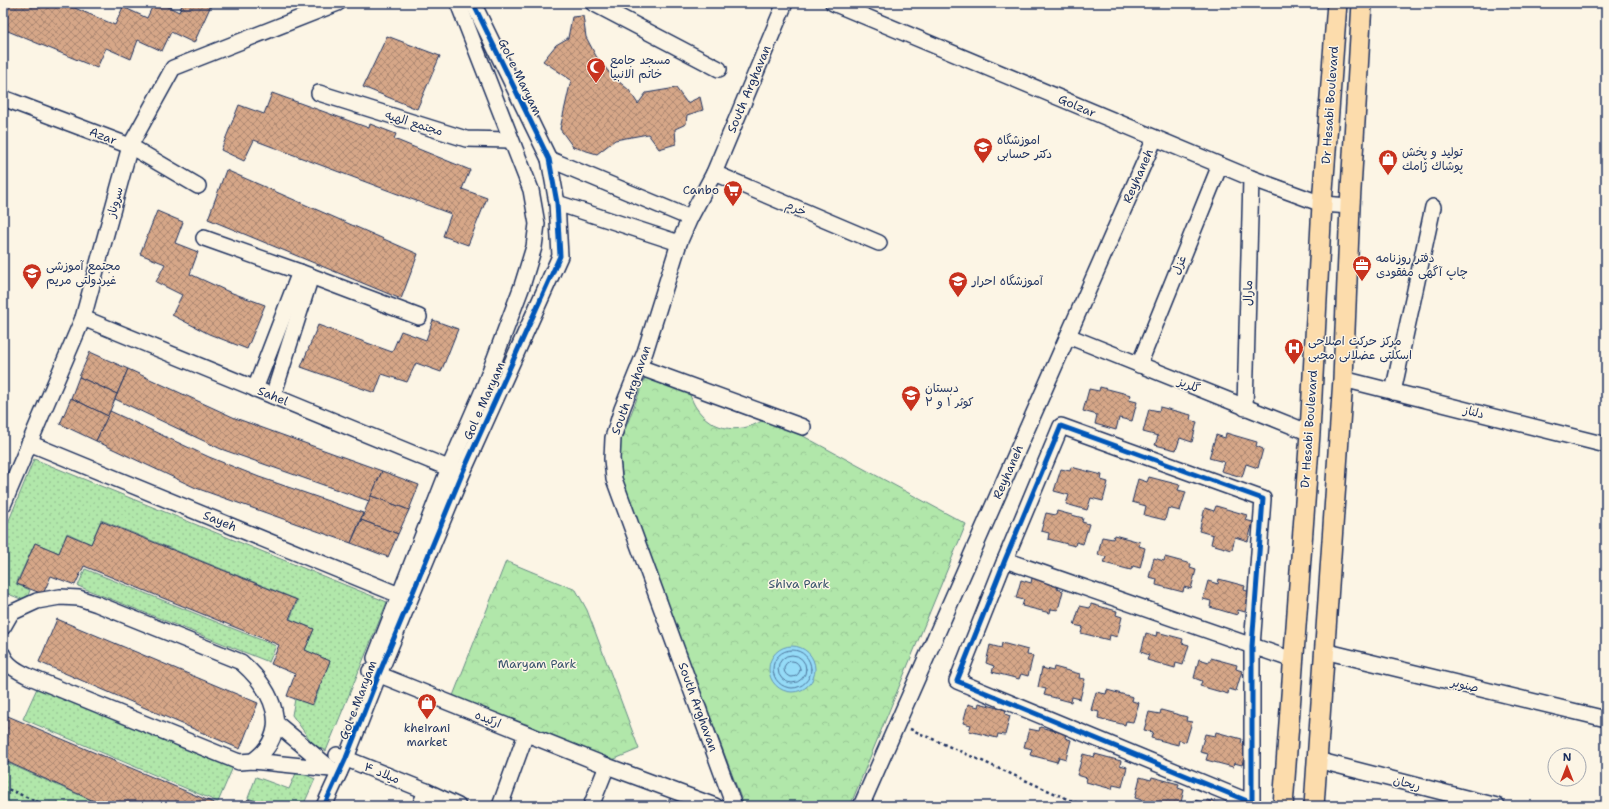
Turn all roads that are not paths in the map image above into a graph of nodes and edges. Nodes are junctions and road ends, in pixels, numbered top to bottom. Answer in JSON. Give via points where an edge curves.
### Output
{"nodes":[{"id":1,"x":338,"y":3,"type":"edge"},
{"id":2,"x":458,"y":3,"type":"edge"},
{"id":3,"x":473,"y":3,"type":"edge"},
{"id":4,"x":594,"y":3,"type":"edge"},
{"id":5,"x":785,"y":3,"type":"edge"},
{"id":6,"x":833,"y":3,"type":"edge"},
{"id":7,"x":1336,"y":3,"type":"edge"},
{"id":8,"x":1362,"y":3,"type":"edge"},
{"id":9,"x":719,"y":69,"type":"dead end"},
{"id":10,"x":319,"y":93,"type":"dead end"},
{"id":11,"x":3,"y":98,"type":"edge"},
{"id":12,"x":1155,"y":138,"type":"junction"},
{"id":13,"x":510,"y":140,"type":"junction"},
{"id":14,"x":130,"y":146,"type":"junction"},
{"id":15,"x":549,"y":160,"type":"junction"},
{"id":16,"x":1220,"y":165,"type":"junction"},
{"id":17,"x":714,"y":173,"type":"junction"},
{"id":18,"x":1251,"y":178,"type":"junction"},
{"id":19,"x":198,"y":186,"type":"dead end"},
{"id":20,"x":557,"y":204,"type":"junction"},
{"id":21,"x":1322,"y":204,"type":"junction"},
{"id":22,"x":1350,"y":206,"type":"junction"},
{"id":23,"x":1433,"y":208,"type":"dead end"},
{"id":24,"x":690,"y":218,"type":"junction"},
{"id":25,"x":204,"y":238,"type":"dead end"},
{"id":26,"x":679,"y":243,"type":"junction"},
{"id":27,"x":879,"y":243,"type":"dead end"},
{"id":28,"x":306,"y":274,"type":"junction"},
{"id":29,"x":419,"y":317,"type":"dead end"},
{"id":30,"x":83,"y":318,"type":"junction"},
{"id":31,"x":1068,"y":336,"type":"junction"},
{"id":32,"x":1138,"y":365,"type":"junction"},
{"id":33,"x":639,"y":368,"type":"junction"},
{"id":34,"x":1343,"y":379,"type":"junction"},
{"id":35,"x":256,"y":389,"type":"junction"},
{"id":36,"x":1393,"y":392,"type":"junction"},
{"id":37,"x":273,"y":396,"type":"junction"},
{"id":38,"x":1246,"y":408,"type":"junction"},
{"id":39,"x":803,"y":427,"type":"dead end"},
{"id":40,"x":1310,"y":434,"type":"junction"},
{"id":41,"x":29,"y":443,"type":"junction"},
{"id":42,"x":1606,"y":445,"type":"edge"},
{"id":43,"x":456,"y":471,"type":"junction"},
{"id":44,"x":3,"y":505,"type":"edge"},
{"id":45,"x":1005,"y":560,"type":"junction"},
{"id":46,"x":405,"y":597,"type":"junction"},
{"id":47,"x":3,"y":627,"type":"edge"},
{"id":48,"x":1252,"y":646,"type":"junction"},
{"id":49,"x":1324,"y":651,"type":"junction"},
{"id":50,"x":3,"y":655,"type":"edge"},
{"id":51,"x":1293,"y":660,"type":"junction"},
{"id":52,"x":374,"y":672,"type":"junction"},
{"id":53,"x":1606,"y":719,"type":"edge"},
{"id":54,"x":276,"y":723,"type":"junction"},
{"id":55,"x":526,"y":734,"type":"junction"},
{"id":56,"x":341,"y":756,"type":"junction"},
{"id":57,"x":1317,"y":760,"type":"junction"},
{"id":58,"x":253,"y":761,"type":"junction"},
{"id":59,"x":607,"y":766,"type":"junction"},
{"id":60,"x":335,"y":771,"type":"junction"},
{"id":61,"x":426,"y":791,"type":"junction"},
{"id":62,"x":315,"y":806,"type":"edge"},
{"id":63,"x":324,"y":806,"type":"edge"},
{"id":64,"x":420,"y":806,"type":"edge"},
{"id":65,"x":458,"y":806,"type":"edge"},
{"id":66,"x":500,"y":806,"type":"edge"},
{"id":67,"x":591,"y":806,"type":"edge"},
{"id":68,"x":715,"y":806,"type":"edge"},
{"id":69,"x":734,"y":806,"type":"edge"},
{"id":70,"x":861,"y":806,"type":"edge"},
{"id":71,"x":1283,"y":806,"type":"edge"},
{"id":72,"x":1314,"y":806,"type":"edge"},
{"id":73,"x":1497,"y":806,"type":"edge"}],
"edges":[{"from":1,"to":14,"type":"street","name":"سروناز","via":[[173,68]]},
{"from":2,"to":13,"type":"street","name":"Gol e Maryam"},
{"from":3,"to":15,"type":"street","name":"Gol e Maryam"},
{"from":4,"to":9,"type":"street"},
{"from":5,"to":17,"type":"street","name":"South Arghavan"},
{"from":6,"to":12,"type":"street","name":"Golzar"},
{"from":7,"to":21,"type":"main road","name":"Dr Hesabi Boulevard"},
{"from":8,"to":22,"type":"main road"},
{"from":10,"to":13,"type":"street","name":"مجتمع الهیه","via":[[466,139]]},
{"from":11,"to":14,"type":"street","name":"Azar"},
{"from":12,"to":16,"type":"street","name":"Golzar"},
{"from":12,"to":31,"type":"street","name":"Reyhaneh"},
{"from":13,"to":43,"type":"street","name":"Gol e Maryam","via":[[531,190],[537,224],[534,246]]},
{"from":14,"to":19,"type":"street","name":"Azar"},
{"from":14,"to":30,"type":"street","name":"سروناز"},
{"from":15,"to":20,"type":"street","name":"Gol e Maryam"},
{"from":15,"to":24,"type":"street"},
{"from":16,"to":18,"type":"street","name":"Golzar"},
{"from":16,"to":32,"type":"street","name":"غزل"},
{"from":17,"to":24,"type":"street","name":"South Arghavan"},
{"from":17,"to":27,"type":"street","name":"خرم"},
{"from":18,"to":21,"type":"street","name":"Golzar"},
{"from":18,"to":38,"type":"street","name":"مارال"},
{"from":20,"to":26,"type":"street"},
{"from":20,"to":43,"type":"street","name":"Gol e Maryam","via":[[560,256]]},
{"from":21,"to":22,"type":"street","name":"Golzar"},
{"from":21,"to":40,"type":"main road","name":"Dr Hesabi Boulevard"},
{"from":22,"to":34,"type":"main road"},
{"from":23,"to":36,"type":"street"},
{"from":24,"to":26,"type":"street","name":"South Arghavan"},
{"from":25,"to":28,"type":"street"},
{"from":26,"to":33,"type":"street","name":"South Arghavan"},
{"from":28,"to":29,"type":"street"},
{"from":28,"to":35,"type":"street"},
{"from":28,"to":37,"type":"street"},
{"from":30,"to":35,"type":"street","name":"Sahel"},
{"from":30,"to":41,"type":"street","name":"سروناز"},
{"from":31,"to":32,"type":"street","name":"گلریز"},
{"from":31,"to":70,"type":"street","name":"Reyhaneh"},
{"from":32,"to":38,"type":"street","name":"گلریز"},
{"from":33,"to":39,"type":"street"},
{"from":33,"to":69,"type":"street","name":"South Arghavan","via":[[613,438],[614,479]]},
{"from":34,"to":36,"type":"street","name":"دلناز"},
{"from":34,"to":49,"type":"main road"},
{"from":35,"to":37,"type":"street","name":"Sahel"},
{"from":36,"to":42,"type":"street","name":"دلناز"},
{"from":37,"to":43,"type":"street","name":"Sahel"},
{"from":38,"to":40,"type":"street","name":"گلریز"},
{"from":40,"to":51,"type":"main road","name":"Dr Hesabi Boulevard"},
{"from":41,"to":44,"type":"street","name":"سروناز"},
{"from":41,"to":46,"type":"street","name":"Sayeh"},
{"from":43,"to":46,"type":"street","name":"Gol e Maryam"},
{"from":45,"to":48,"type":"street"},
{"from":45,"to":48,"type":"street","via":[[1062,426],[1263,499]]},
{"from":45,"to":48,"type":"street","via":[[957,682],[1252,803]]},
{"from":46,"to":52,"type":"street","name":"Gol e Maryam"},
{"from":47,"to":54,"type":"street","via":[[11,613],[37,601],[60,597],[79,598],[97,604],[241,662],[253,673],[267,693],[274,707]]},
{"from":48,"to":51,"type":"street"},
{"from":49,"to":53,"type":"street","name":"صنوبر"},
{"from":49,"to":57,"type":"main road"},
{"from":50,"to":58,"type":"street","via":[[15,669],[30,678],[239,762]]},
{"from":51,"to":71,"type":"main road","name":"Dr Hesabi Boulevard"},
{"from":52,"to":55,"type":"street","name":"ارکیده"},
{"from":52,"to":56,"type":"street","name":"Gol e Maryam"},
{"from":54,"to":58,"type":"street","via":[[264,753]]},
{"from":54,"to":60,"type":"street"},
{"from":55,"to":59,"type":"street","name":"ارکیده"},
{"from":55,"to":66,"type":"street"},
{"from":56,"to":60,"type":"street","name":"Gol e Maryam"},
{"from":56,"to":61,"type":"street","name":"میلاد ۴"},
{"from":57,"to":72,"type":"main road"},
{"from":57,"to":73,"type":"street","name":"ریحان"},
{"from":58,"to":60,"type":"street"},
{"from":59,"to":67,"type":"street"},
{"from":59,"to":68,"type":"street","name":"ارکیده"},
{"from":60,"to":62,"type":"street","name":"Gol e Maryam"},
{"from":60,"to":63,"type":"street","name":"Gol e Maryam"},
{"from":61,"to":64,"type":"street"},
{"from":61,"to":65,"type":"street","name":"میلاد ۴"}]}
